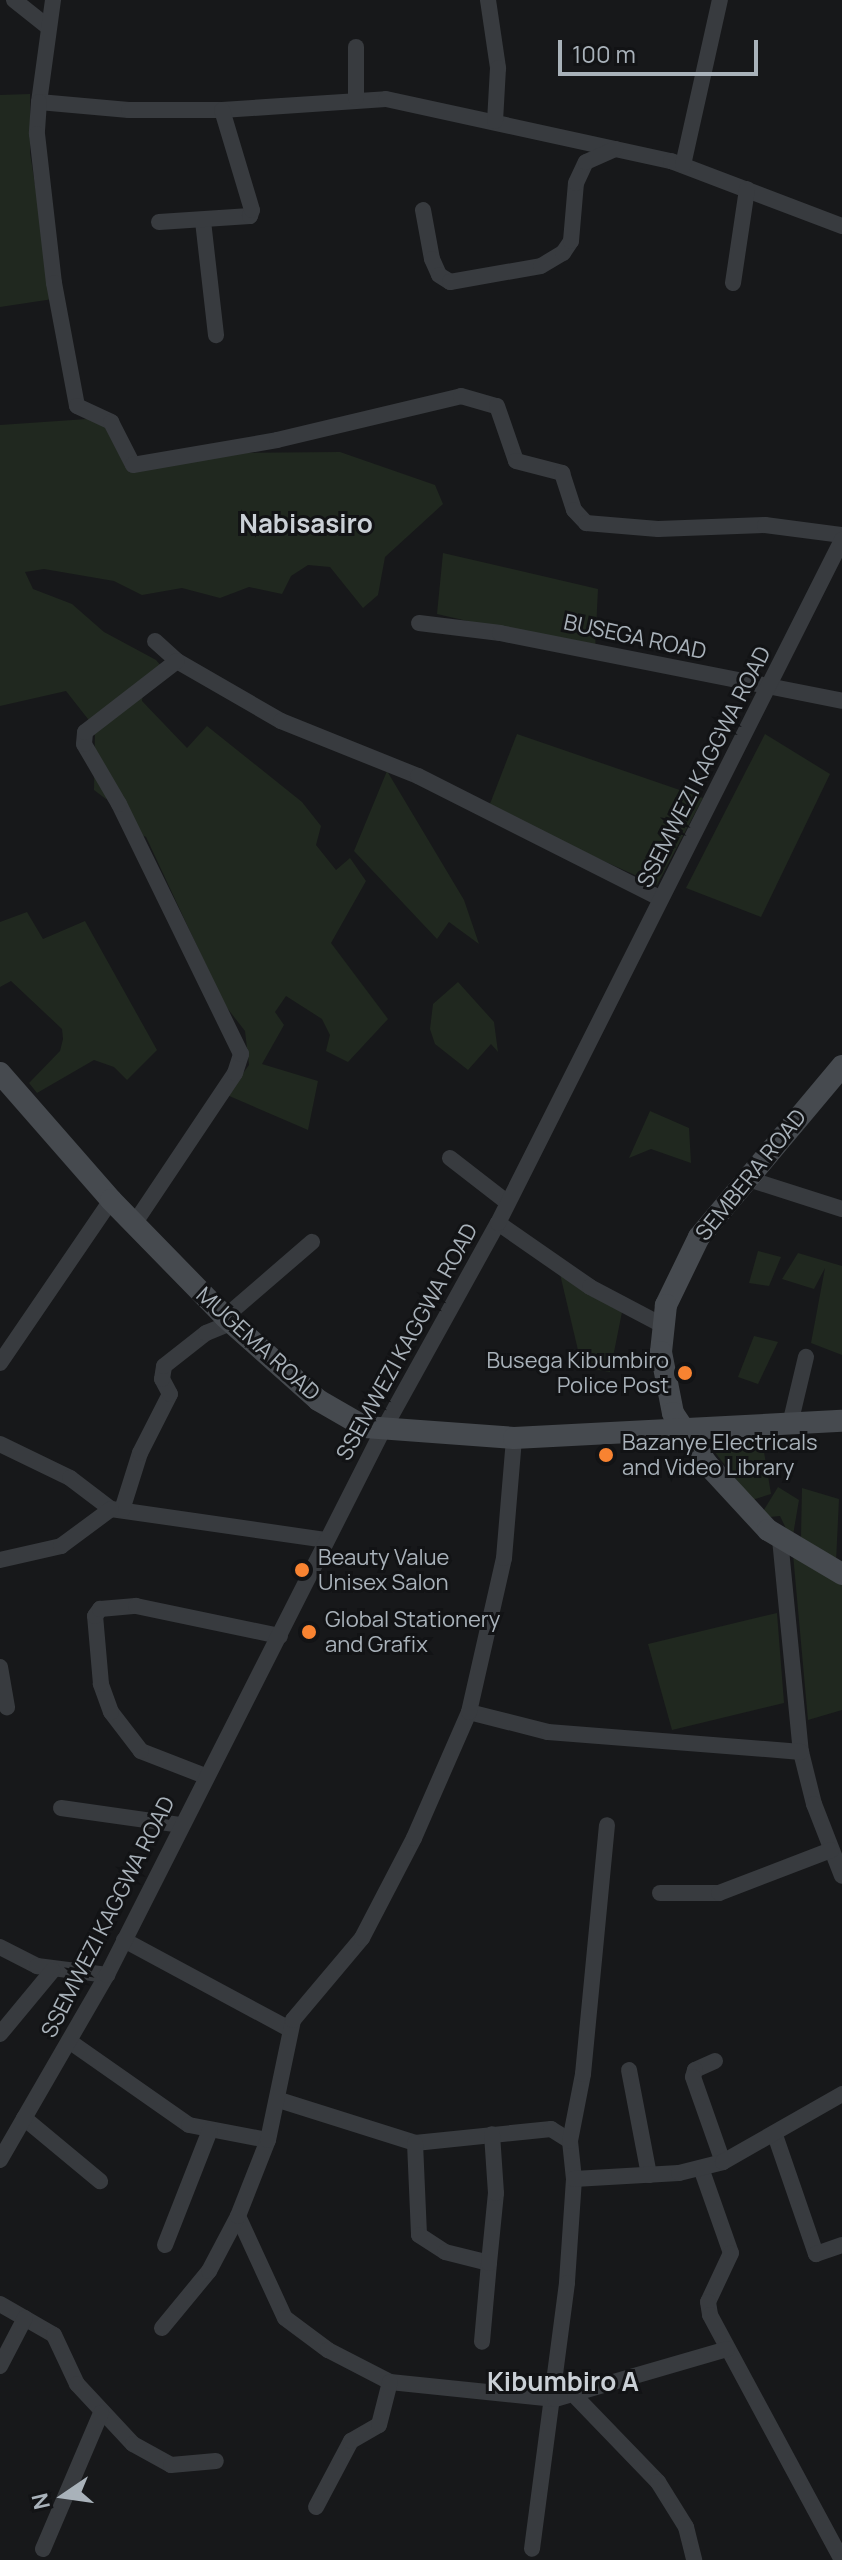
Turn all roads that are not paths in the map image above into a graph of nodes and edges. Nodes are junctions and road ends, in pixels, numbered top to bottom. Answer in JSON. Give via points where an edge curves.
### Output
{"nodes":[{"id":1,"x":14,"y":0,"type":"edge"},
{"id":2,"x":53,"y":0,"type":"edge"},
{"id":3,"x":488,"y":0,"type":"edge"},
{"id":4,"x":720,"y":0,"type":"edge"},
{"id":5,"x":48,"y":27,"type":"junction"},
{"id":6,"x":356,"y":47,"type":"dead end"},
{"id":7,"x":356,"y":98,"type":"junction"},
{"id":8,"x":39,"y":102,"type":"junction"},
{"id":9,"x":222,"y":110,"type":"junction"},
{"id":10,"x":495,"y":121,"type":"junction"},
{"id":11,"x":616,"y":148,"type":"junction"},
{"id":12,"x":683,"y":165,"type":"junction"},
{"id":13,"x":747,"y":189,"type":"junction"},
{"id":14,"x":423,"y":210,"type":"dead end"},
{"id":15,"x":203,"y":221,"type":"junction"},
{"id":16,"x":159,"y":222,"type":"dead end"},
{"id":17,"x":842,"y":226,"type":"edge"},
{"id":18,"x":733,"y":283,"type":"dead end"},
{"id":19,"x":216,"y":335,"type":"dead end"},
{"id":20,"x":842,"y":537,"type":"edge"},
{"id":21,"x":419,"y":623,"type":"dead end"},
{"id":22,"x":155,"y":641,"type":"dead end"},
{"id":23,"x":177,"y":661,"type":"junction"},
{"id":24,"x":768,"y":689,"type":"junction"},
{"id":25,"x":842,"y":701,"type":"edge"},
{"id":26,"x":661,"y":899,"type":"junction"},
{"id":27,"x":842,"y":1066,"type":"edge"},
{"id":28,"x":0,"y":1073,"type":"edge"},
{"id":29,"x":450,"y":1158,"type":"dead end"},
{"id":30,"x":745,"y":1178,"type":"junction"},
{"id":31,"x":111,"y":1200,"type":"junction"},
{"id":32,"x":508,"y":1203,"type":"junction"},
{"id":33,"x":842,"y":1209,"type":"edge"},
{"id":34,"x":498,"y":1223,"type":"junction"},
{"id":35,"x":134,"y":1224,"type":"junction"},
{"id":36,"x":312,"y":1242,"type":"dead end"},
{"id":37,"x":228,"y":1320,"type":"junction"},
{"id":38,"x":662,"y":1325,"type":"junction"},
{"id":39,"x":806,"y":1357,"type":"dead end"},
{"id":40,"x":0,"y":1363,"type":"edge"},
{"id":41,"x":842,"y":1421,"type":"edge"},
{"id":42,"x":790,"y":1424,"type":"junction"},
{"id":43,"x":682,"y":1430,"type":"junction"},
{"id":44,"x":382,"y":1432,"type":"junction"},
{"id":45,"x":514,"y":1438,"type":"junction"},
{"id":46,"x":0,"y":1444,"type":"edge"},
{"id":47,"x":116,"y":1510,"type":"junction"},
{"id":48,"x":780,"y":1539,"type":"junction"},
{"id":49,"x":327,"y":1540,"type":"junction"},
{"id":50,"x":0,"y":1560,"type":"edge"},
{"id":51,"x":842,"y":1574,"type":"edge"},
{"id":52,"x":280,"y":1636,"type":"junction"},
{"id":53,"x":0,"y":1667,"type":"edge"},
{"id":54,"x":7,"y":1707,"type":"dead end"},
{"id":55,"x":469,"y":1712,"type":"junction"},
{"id":56,"x":801,"y":1752,"type":"junction"},
{"id":57,"x":205,"y":1776,"type":"junction"},
{"id":58,"x":61,"y":1808,"type":"dead end"},
{"id":59,"x":180,"y":1825,"type":"junction"},
{"id":60,"x":607,"y":1825,"type":"dead end"},
{"id":61,"x":831,"y":1850,"type":"junction"},
{"id":62,"x":842,"y":1876,"type":"edge"},
{"id":63,"x":660,"y":1893,"type":"dead end"},
{"id":64,"x":124,"y":1940,"type":"junction"},
{"id":65,"x":0,"y":1947,"type":"edge"},
{"id":66,"x":53,"y":1970,"type":"junction"},
{"id":67,"x":107,"y":1975,"type":"junction"},
{"id":68,"x":289,"y":2029,"type":"junction"},
{"id":69,"x":0,"y":2034,"type":"edge"},
{"id":70,"x":69,"y":2041,"type":"junction"},
{"id":71,"x":715,"y":2061,"type":"dead end"},
{"id":72,"x":629,"y":2070,"type":"dead end"},
{"id":73,"x":842,"y":2094,"type":"edge"},
{"id":74,"x":279,"y":2100,"type":"junction"},
{"id":75,"x":24,"y":2118,"type":"junction"},
{"id":76,"x":210,"y":2130,"type":"junction"},
{"id":77,"x":492,"y":2134,"type":"junction"},
{"id":78,"x":775,"y":2135,"type":"junction"},
{"id":79,"x":268,"y":2140,"type":"junction"},
{"id":80,"x":570,"y":2141,"type":"junction"},
{"id":81,"x":415,"y":2143,"type":"junction"},
{"id":82,"x":0,"y":2160,"type":"edge"},
{"id":83,"x":723,"y":2162,"type":"junction"},
{"id":84,"x":701,"y":2168,"type":"junction"},
{"id":85,"x":649,"y":2175,"type":"junction"},
{"id":86,"x":574,"y":2179,"type":"junction"},
{"id":87,"x":100,"y":2181,"type":"dead end"},
{"id":88,"x":238,"y":2216,"type":"junction"},
{"id":89,"x":165,"y":2245,"type":"dead end"},
{"id":90,"x":842,"y":2245,"type":"edge"},
{"id":91,"x":489,"y":2263,"type":"junction"},
{"id":92,"x":0,"y":2304,"type":"edge"},
{"id":93,"x":25,"y":2318,"type":"junction"},
{"id":94,"x":162,"y":2328,"type":"dead end"},
{"id":95,"x":482,"y":2342,"type":"dead end"},
{"id":96,"x":727,"y":2349,"type":"junction"},
{"id":97,"x":0,"y":2366,"type":"edge"},
{"id":98,"x":390,"y":2382,"type":"junction"},
{"id":99,"x":575,"y":2396,"type":"junction"},
{"id":100,"x":555,"y":2399,"type":"junction"},
{"id":101,"x":101,"y":2413,"type":"junction"},
{"id":102,"x":216,"y":2461,"type":"dead end"},
{"id":103,"x":316,"y":2507,"type":"dead end"},
{"id":104,"x":43,"y":2549,"type":"dead end"},
{"id":105,"x":532,"y":2549,"type":"dead end"},
{"id":106,"x":694,"y":2560,"type":"edge"},
{"id":107,"x":842,"y":2560,"type":"edge"}],
"edges":[{"from":1,"to":5,"type":"street"},
{"from":2,"to":5,"type":"street"},
{"from":3,"to":10,"type":"street","via":[[498,68]]},
{"from":4,"to":12,"type":"street"},
{"from":5,"to":8,"type":"street"},
{"from":6,"to":7,"type":"street"},
{"from":7,"to":9,"type":"street"},
{"from":7,"to":10,"type":"street"},
{"from":8,"to":9,"type":"street","via":[[129,110]]},
{"from":8,"to":20,"type":"street","via":[[37,134],[54,283],[77,406],[111,422],[133,465],[277,440],[461,396],[497,406],[516,461],[562,473],[574,510],[586,523],[658,529],[765,525]]},
{"from":9,"to":15,"type":"street","via":[[252,210],[239,219]]},
{"from":10,"to":11,"type":"street"},
{"from":11,"to":12,"type":"street"},
{"from":11,"to":14,"type":"street","via":[[586,162],[576,183],[571,241],[563,253],[541,266],[450,282],[439,275],[432,259]]},
{"from":12,"to":13,"type":"street"},
{"from":13,"to":17,"type":"street"},
{"from":13,"to":18,"type":"street"},
{"from":15,"to":16,"type":"street"},
{"from":15,"to":19,"type":"street"},
{"from":20,"to":24,"type":"street","name":"SSEMWEZI KAGGWA ROAD"},
{"from":21,"to":24,"type":"street","name":"BUSEGA ROAD","via":[[557,643]]},
{"from":22,"to":23,"type":"street"},
{"from":23,"to":26,"type":"street","via":[[281,721],[418,776]]},
{"from":23,"to":35,"type":"street","via":[[85,732],[84,744],[126,818],[241,1054],[235,1073]]},
{"from":24,"to":25,"type":"street","name":"BUSEGA ROAD"},
{"from":24,"to":26,"type":"street","name":"SSEMWEZI KAGGWA ROAD"},
{"from":26,"to":32,"type":"street","name":"SSEMWEZI KAGGWA ROAD"},
{"from":27,"to":30,"type":"street","name":"SEMBERA ROAD"},
{"from":28,"to":31,"type":"street","name":"MUGEMA ROAD"},
{"from":29,"to":32,"type":"street"},
{"from":30,"to":33,"type":"street"},
{"from":30,"to":38,"type":"street","name":"SEMBERA ROAD","via":[[699,1237],[677,1277]]},
{"from":31,"to":35,"type":"street","name":"MUGEMA ROAD"},
{"from":31,"to":40,"type":"street"},
{"from":32,"to":34,"type":"street","name":"SSEMWEZI KAGGWA ROAD"},
{"from":34,"to":38,"type":"street","via":[[590,1287]]},
{"from":34,"to":44,"type":"street","name":"SSEMWEZI KAGGWA ROAD"},
{"from":35,"to":37,"type":"street","name":"MUGEMA ROAD"},
{"from":36,"to":37,"type":"street"},
{"from":37,"to":44,"type":"street","name":"MUGEMA ROAD","via":[[318,1400]]},
{"from":37,"to":47,"type":"street","via":[[164,1366],[162,1379],[170,1394]]},
{"from":38,"to":43,"type":"street","name":"SEMBERA ROAD","via":[[665,1383]]},
{"from":39,"to":42,"type":"street"},
{"from":41,"to":42,"type":"street","name":"MUGEMA ROAD"},
{"from":42,"to":43,"type":"street","name":"MUGEMA ROAD"},
{"from":43,"to":45,"type":"street","name":"MUGEMA ROAD"},
{"from":43,"to":48,"type":"street","name":"SEMBERA ROAD","via":[[729,1491]]},
{"from":44,"to":45,"type":"street","name":"MUGEMA ROAD"},
{"from":44,"to":49,"type":"street","name":"SSEMWEZI KAGGWA ROAD"},
{"from":45,"to":55,"type":"street","via":[[504,1558]]},
{"from":46,"to":47,"type":"street","via":[[70,1478]]},
{"from":47,"to":49,"type":"street"},
{"from":47,"to":50,"type":"street","via":[[61,1546]]},
{"from":48,"to":51,"type":"street","name":"SEMBERA ROAD"},
{"from":48,"to":56,"type":"street"},
{"from":49,"to":52,"type":"street","name":"SSEMWEZI KAGGWA ROAD"},
{"from":52,"to":57,"type":"street","name":"SSEMWEZI KAGGWA ROAD"},
{"from":52,"to":57,"type":"street","via":[[136,1606],[105,1606],[95,1616],[102,1693],[123,1729],[141,1751]]},
{"from":53,"to":54,"type":"street"},
{"from":55,"to":56,"type":"street","via":[[548,1732]]},
{"from":55,"to":68,"type":"street","via":[[368,1928]]},
{"from":56,"to":61,"type":"street"},
{"from":57,"to":59,"type":"street","name":"SSEMWEZI KAGGWA ROAD"},
{"from":58,"to":59,"type":"street"},
{"from":59,"to":64,"type":"street","name":"SSEMWEZI KAGGWA ROAD"},
{"from":60,"to":80,"type":"street","via":[[583,2074]]},
{"from":61,"to":62,"type":"street"},
{"from":61,"to":63,"type":"street","via":[[719,1893]]},
{"from":64,"to":67,"type":"street","name":"SSEMWEZI KAGGWA ROAD"},
{"from":64,"to":68,"type":"street"},
{"from":65,"to":66,"type":"street"},
{"from":66,"to":67,"type":"street"},
{"from":66,"to":69,"type":"street"},
{"from":67,"to":70,"type":"street","name":"SSEMWEZI KAGGWA ROAD"},
{"from":68,"to":74,"type":"street"},
{"from":70,"to":75,"type":"street","name":"SSEMWEZI KAGGWA ROAD"},
{"from":70,"to":76,"type":"street","via":[[174,2116]]},
{"from":71,"to":83,"type":"street","via":[[695,2070],[693,2077]]},
{"from":72,"to":85,"type":"street"},
{"from":73,"to":78,"type":"street"},
{"from":74,"to":79,"type":"street"},
{"from":74,"to":81,"type":"street"},
{"from":75,"to":82,"type":"street","name":"SSEMWEZI KAGGWA ROAD"},
{"from":75,"to":87,"type":"street"},
{"from":76,"to":79,"type":"street"},
{"from":76,"to":89,"type":"street"},
{"from":77,"to":80,"type":"street","via":[[551,2129]]},
{"from":77,"to":81,"type":"street"},
{"from":77,"to":91,"type":"street","via":[[496,2193]]},
{"from":78,"to":83,"type":"street"},
{"from":78,"to":90,"type":"street","via":[[816,2254]]},
{"from":79,"to":88,"type":"street"},
{"from":80,"to":86,"type":"street"},
{"from":81,"to":91,"type":"street","via":[[419,2235],[445,2252]]},
{"from":83,"to":84,"type":"street"},
{"from":84,"to":85,"type":"street"},
{"from":84,"to":96,"type":"street","via":[[731,2253],[708,2302]]},
{"from":85,"to":86,"type":"street"},
{"from":86,"to":100,"type":"street"},
{"from":88,"to":94,"type":"street","via":[[209,2271]]},
{"from":88,"to":98,"type":"street","via":[[285,2318],[328,2350]]},
{"from":91,"to":95,"type":"street"},
{"from":92,"to":93,"type":"street"},
{"from":93,"to":97,"type":"street"},
{"from":93,"to":101,"type":"street","via":[[54,2335],[77,2384]]},
{"from":96,"to":99,"type":"street"},
{"from":96,"to":107,"type":"street"},
{"from":98,"to":100,"type":"street"},
{"from":98,"to":103,"type":"street","via":[[379,2425],[351,2441]]},
{"from":99,"to":100,"type":"street"},
{"from":99,"to":106,"type":"street","via":[[658,2482],[686,2527]]},
{"from":100,"to":105,"type":"street"},
{"from":101,"to":102,"type":"street","via":[[133,2444],[160,2460],[180,2466]]},
{"from":101,"to":104,"type":"street"}]}
